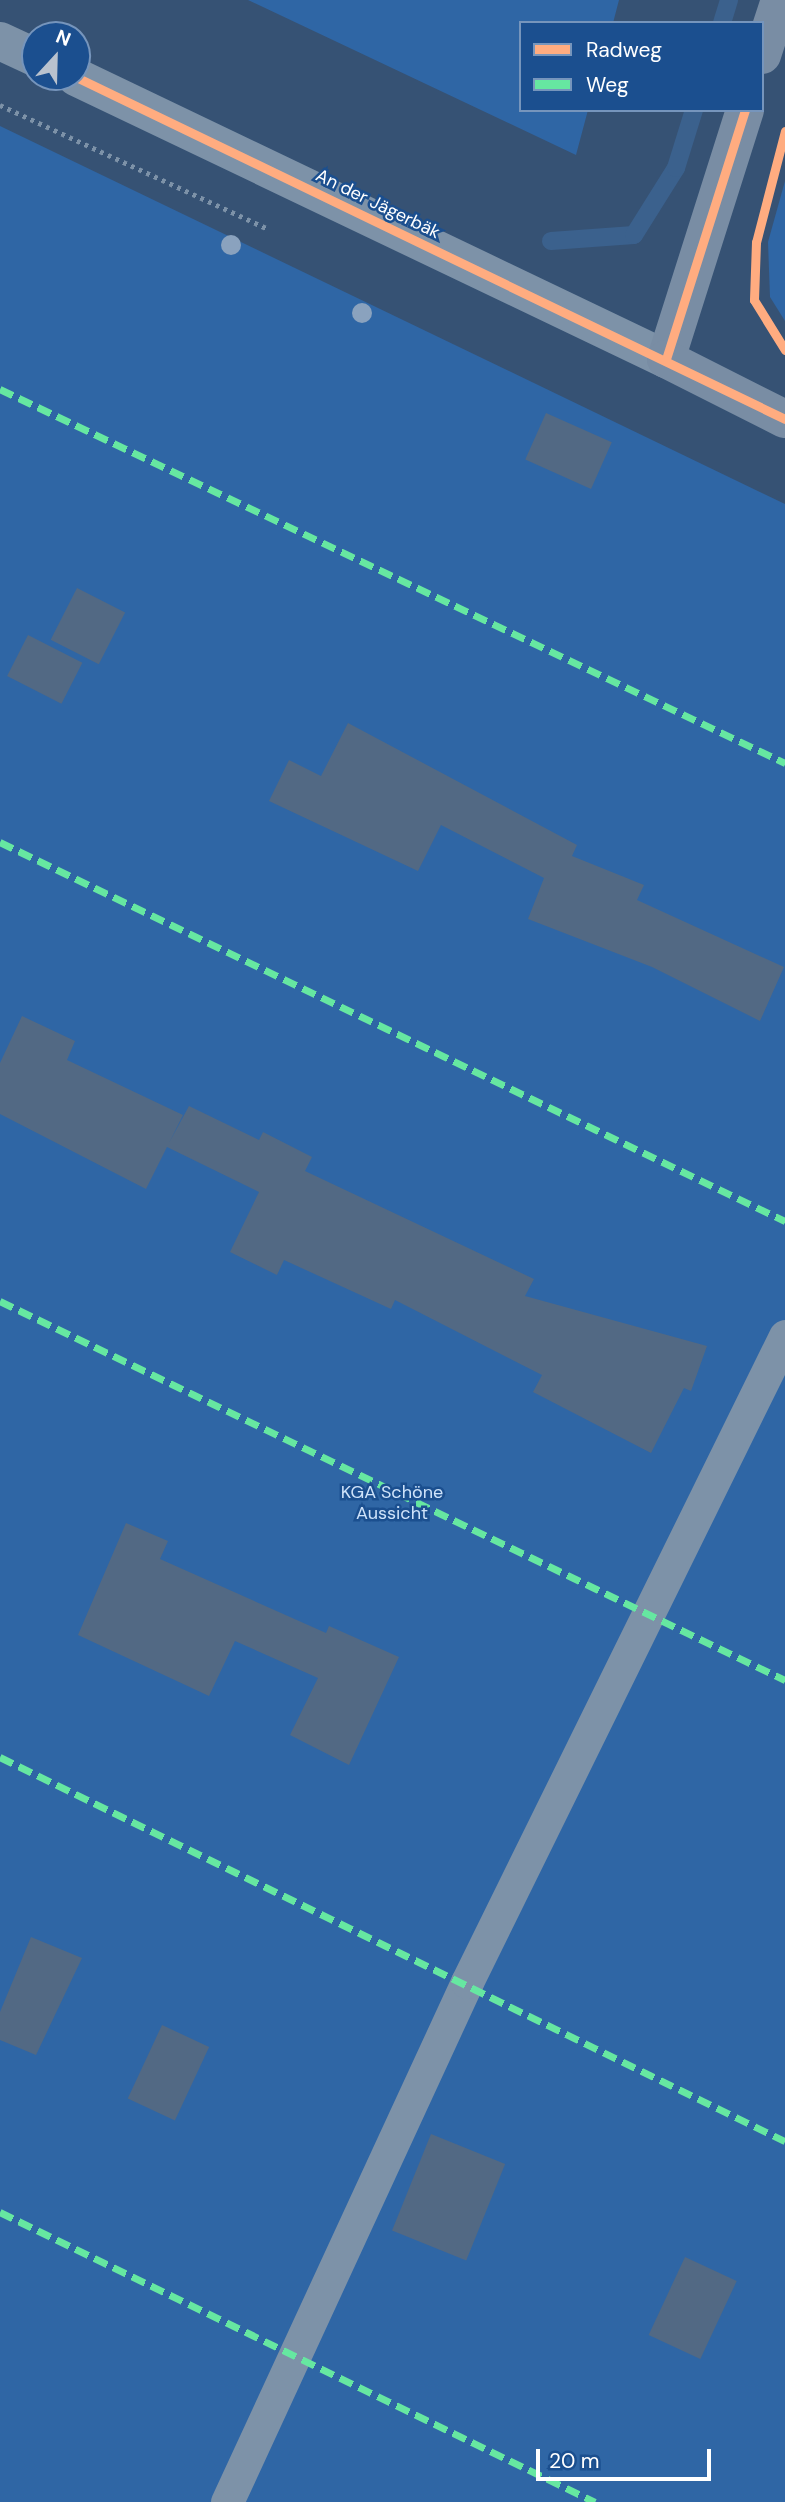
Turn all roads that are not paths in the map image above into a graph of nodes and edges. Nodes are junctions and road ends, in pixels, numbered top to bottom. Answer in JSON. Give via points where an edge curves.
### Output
{"nodes":[{"id":1,"x":780,"y":0,"type":"edge"},
{"id":2,"x":0,"y":41,"type":"edge"},
{"id":3,"x":764,"y":49,"type":"edge"},
{"id":4,"x":21,"y":51,"type":"edge"},
{"id":5,"x":91,"y":84,"type":"edge"},
{"id":6,"x":744,"y":112,"type":"edge"},
{"id":7,"x":666,"y":359,"type":"junction"},
{"id":8,"x":785,"y":419,"type":"edge"},
{"id":9,"x":785,"y":1336,"type":"edge"},
{"id":10,"x":227,"y":2502,"type":"edge"}],
"edges":[{"from":1,"to":3,"type":"street"},
{"from":2,"to":4,"type":"street"},
{"from":5,"to":7,"type":"street","name":"An der Jägerbäk"},
{"from":6,"to":7,"type":"street"},
{"from":7,"to":8,"type":"street","name":"An der Jägerbäk"},
{"from":9,"to":10,"type":"lane","via":[[467,1982]]}]}
